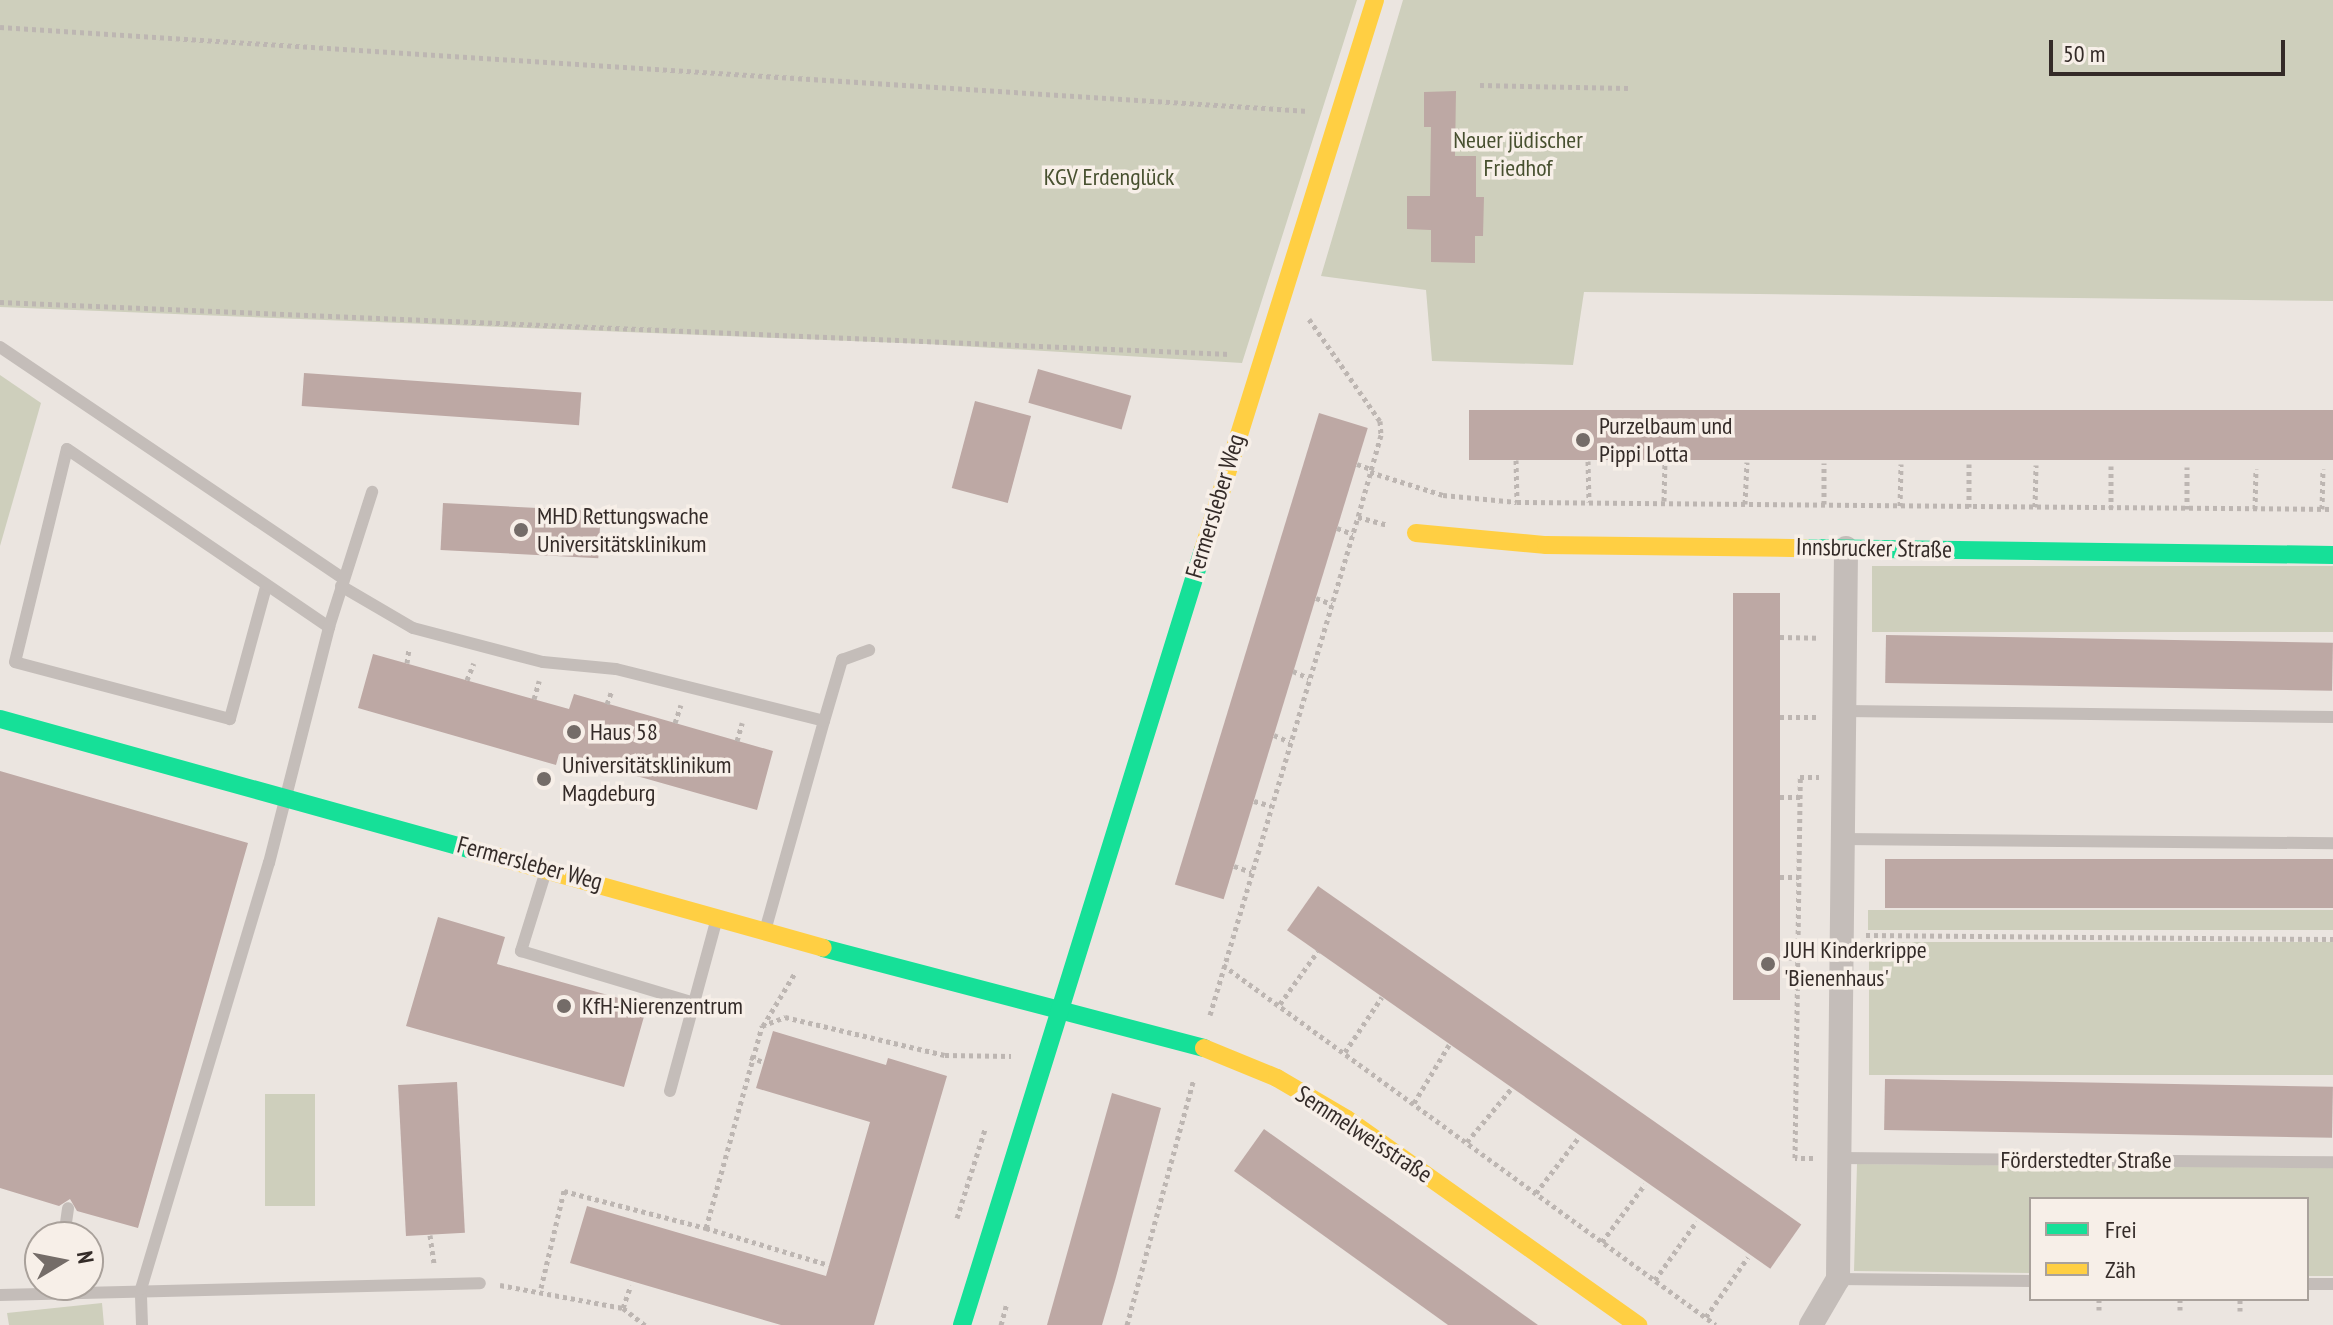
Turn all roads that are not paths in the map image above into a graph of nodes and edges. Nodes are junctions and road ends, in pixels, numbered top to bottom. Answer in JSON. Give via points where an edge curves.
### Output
{"nodes":[{"id":1,"x":1375,"y":0,"type":"edge"},
{"id":2,"x":0,"y":347,"type":"edge"},
{"id":3,"x":372,"y":492,"type":"dead end"},
{"id":4,"x":1416,"y":533,"type":"road end"},
{"id":5,"x":1846,"y":548,"type":"junction"},
{"id":6,"x":2333,"y":555,"type":"edge"},
{"id":7,"x":342,"y":582,"type":"junction"},
{"id":8,"x":266,"y":587,"type":"junction"},
{"id":9,"x":329,"y":627,"type":"junction"},
{"id":10,"x":869,"y":650,"type":"dead end"},
{"id":11,"x":1845,"y":714,"type":"junction"},
{"id":12,"x":2333,"y":717,"type":"edge"},
{"id":13,"x":0,"y":719,"type":"edge"},
{"id":14,"x":824,"y":721,"type":"junction"},
{"id":15,"x":286,"y":796,"type":"junction"},
{"id":16,"x":1843,"y":839,"type":"junction"},
{"id":17,"x":2333,"y":843,"type":"edge"},
{"id":18,"x":547,"y":868,"type":"junction"},
{"id":19,"x":718,"y":915,"type":"junction"},
{"id":20,"x":766,"y":928,"type":"junction"},
{"id":21,"x":694,"y":1003,"type":"junction"},
{"id":22,"x":1058,"y":1013,"type":"junction"},
{"id":23,"x":670,"y":1091,"type":"dead end"},
{"id":24,"x":1840,"y":1158,"type":"junction"},
{"id":25,"x":2333,"y":1162,"type":"edge"},
{"id":26,"x":68,"y":1208,"type":"dead end"},
{"id":27,"x":66,"y":1221,"type":"edge"},
{"id":28,"x":1838,"y":1279,"type":"junction"},
{"id":29,"x":2029,"y":1281,"type":"edge"},
{"id":30,"x":480,"y":1283,"type":"road end"},
{"id":31,"x":2309,"y":1284,"type":"edge"},
{"id":32,"x":2333,"y":1284,"type":"edge"},
{"id":33,"x":104,"y":1289,"type":"edge"},
{"id":34,"x":141,"y":1289,"type":"junction"},
{"id":35,"x":24,"y":1292,"type":"edge"},
{"id":36,"x":0,"y":1295,"type":"edge"},
{"id":37,"x":142,"y":1325,"type":"edge"},
{"id":38,"x":962,"y":1325,"type":"edge"},
{"id":39,"x":1638,"y":1325,"type":"edge"},
{"id":40,"x":1811,"y":1325,"type":"edge"}],
"edges":[{"from":1,"to":22,"type":"street","name":"Fermersleber Weg"},
{"from":2,"to":7,"type":"lane"},
{"from":3,"to":7,"type":"lane"},
{"from":4,"to":5,"type":"street","name":"Innsbrucker Straße","via":[[1546,545]]},
{"from":5,"to":6,"type":"street","name":"Innsbrucker Straße"},
{"from":5,"to":11,"type":"street"},
{"from":7,"to":9,"type":"lane"},
{"from":7,"to":14,"type":"lane","via":[[413,628],[543,662],[616,669]]},
{"from":8,"to":8,"type":"lane","via":[[67,449],[15,662],[230,719]]},
{"from":8,"to":9,"type":"lane"},
{"from":9,"to":15,"type":"lane"},
{"from":10,"to":14,"type":"lane","via":[[842,660]]},
{"from":11,"to":12,"type":"lane"},
{"from":11,"to":16,"type":"street"},
{"from":13,"to":15,"type":"street","name":"Fermersleber Weg"},
{"from":14,"to":20,"type":"lane"},
{"from":15,"to":18,"type":"street","name":"Fermersleber Weg"},
{"from":15,"to":34,"type":"lane"},
{"from":16,"to":17,"type":"lane"},
{"from":16,"to":24,"type":"street"},
{"from":18,"to":19,"type":"street","name":"Fermersleber Weg"},
{"from":18,"to":21,"type":"lane","via":[[521,951]]},
{"from":19,"to":20,"type":"street","name":"Fermersleber Weg"},
{"from":19,"to":21,"type":"lane"},
{"from":20,"to":22,"type":"street","name":"Fermersleber Weg"},
{"from":21,"to":23,"type":"lane"},
{"from":22,"to":38,"type":"street","name":"Fermersleber Weg"},
{"from":22,"to":39,"type":"street","name":"Semmelweisstraße","via":[[1112,1021],[1202,1047],[1277,1078],[1347,1119]]},
{"from":24,"to":25,"type":"lane","name":"Förderstedter Straße"},
{"from":24,"to":28,"type":"street"},
{"from":26,"to":27,"type":"lane"},
{"from":28,"to":29,"type":"lane"},
{"from":28,"to":40,"type":"street"},
{"from":30,"to":34,"type":"lane"},
{"from":31,"to":32,"type":"lane"},
{"from":33,"to":34,"type":"lane"},
{"from":34,"to":37,"type":"lane"},
{"from":35,"to":36,"type":"lane"}]}
